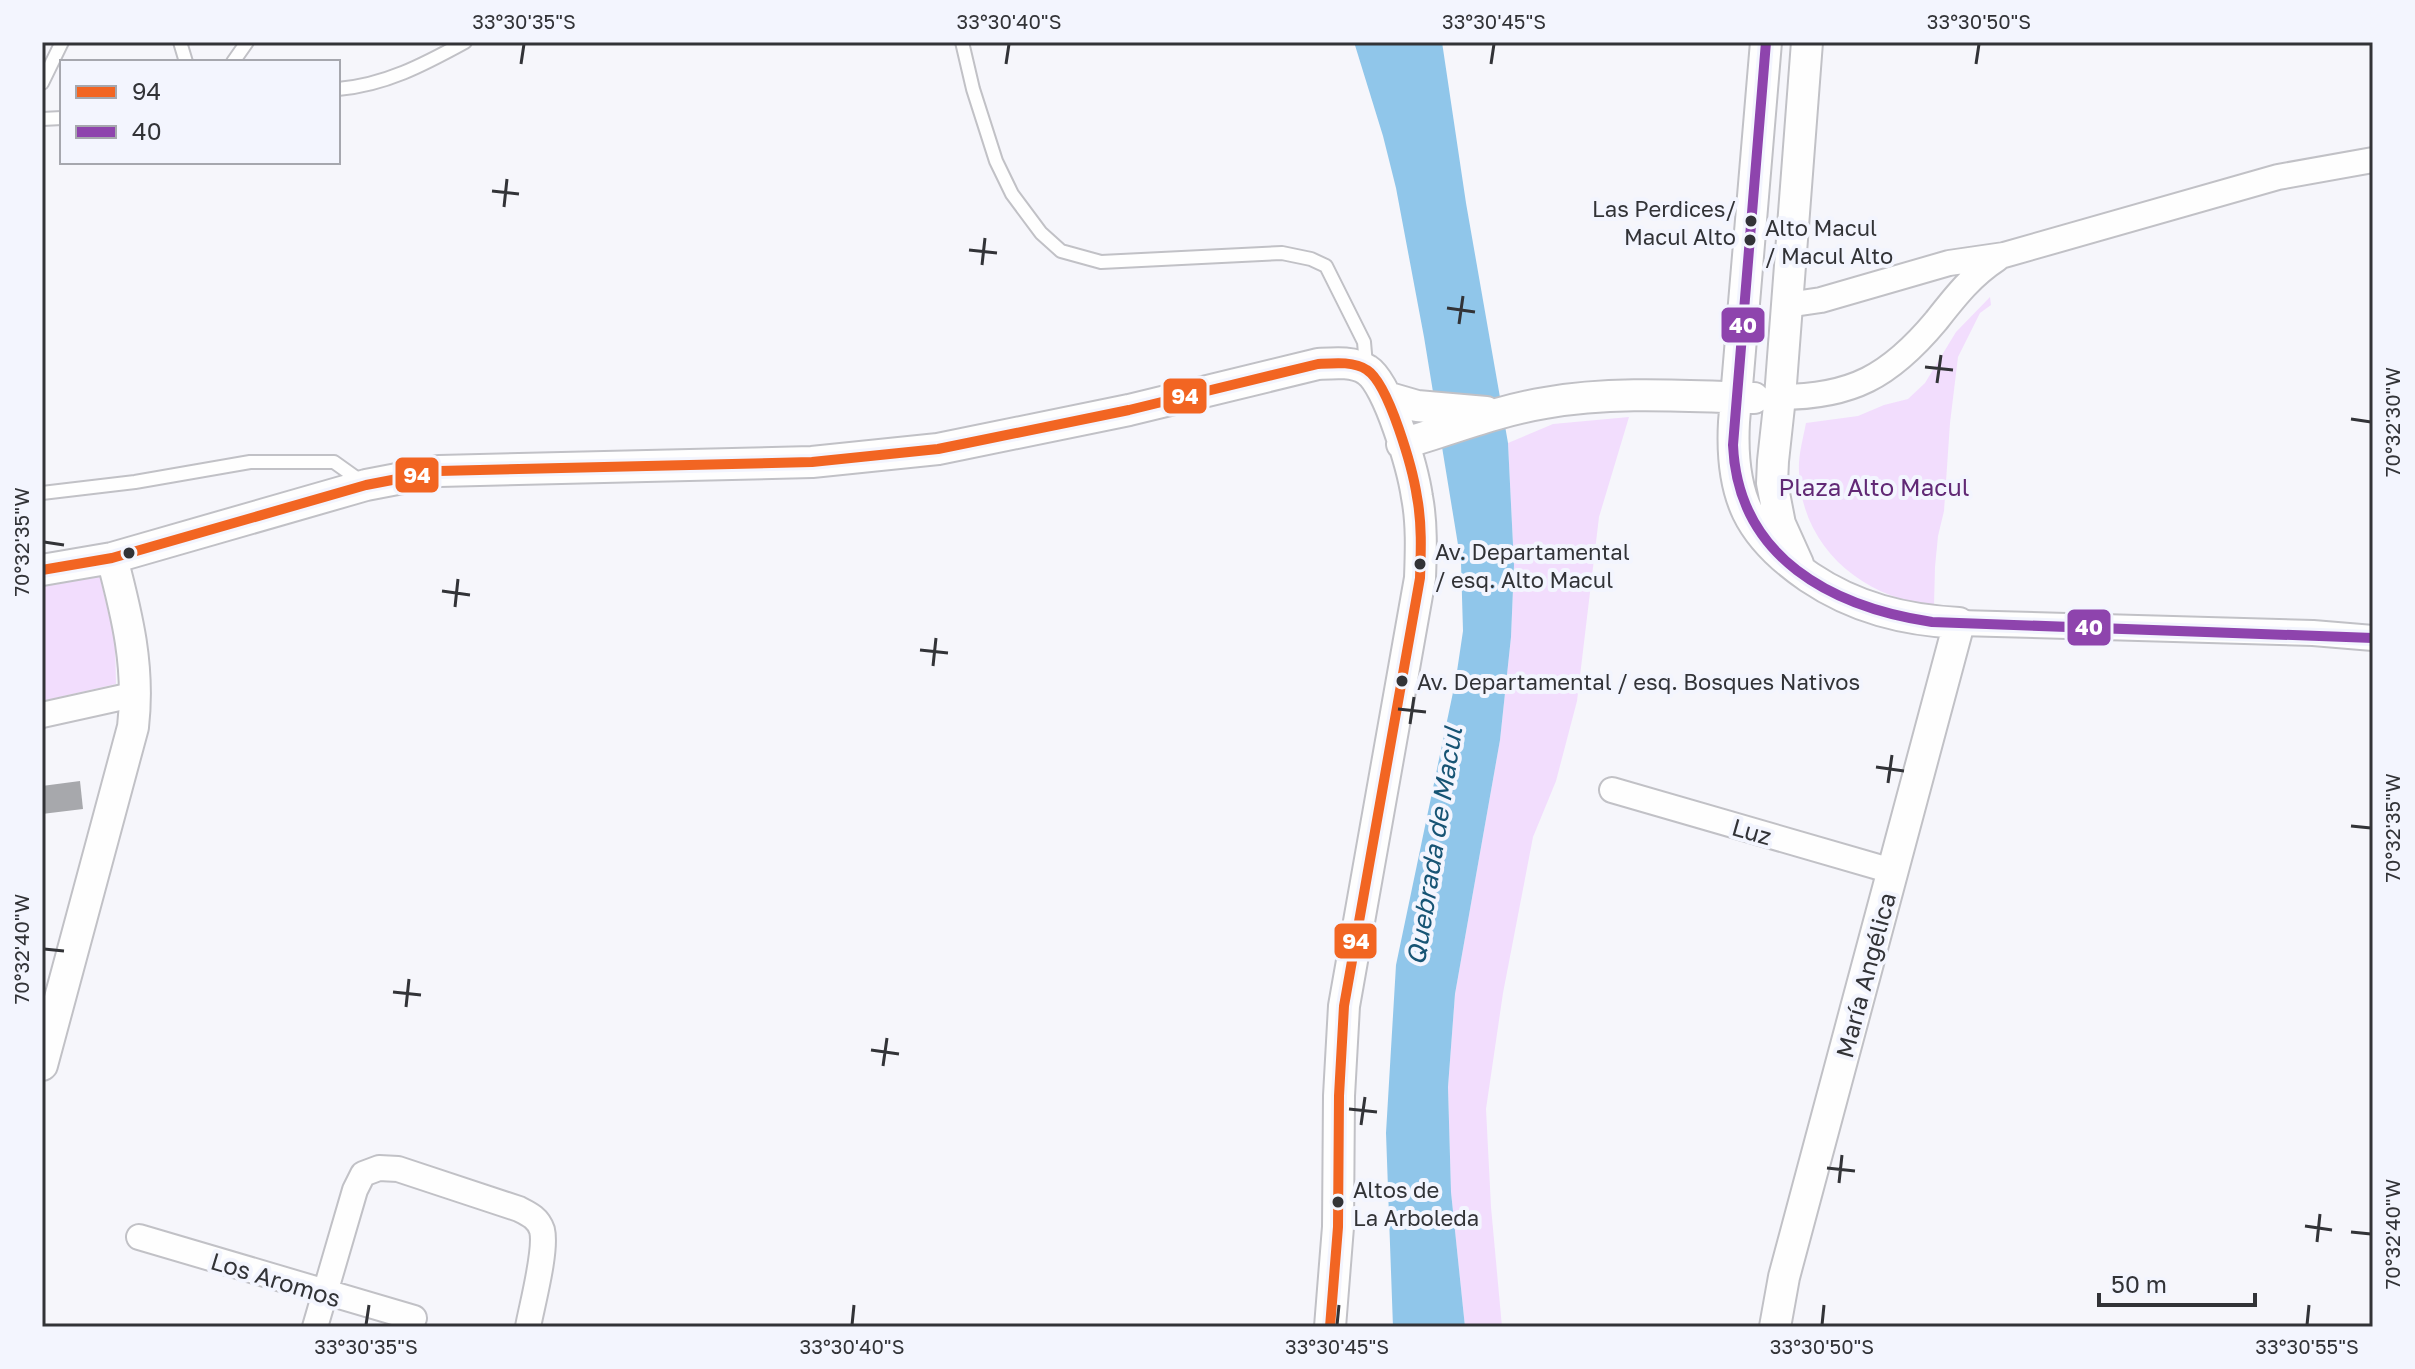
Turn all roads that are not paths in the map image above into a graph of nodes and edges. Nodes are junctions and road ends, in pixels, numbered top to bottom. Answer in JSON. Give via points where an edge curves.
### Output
{"nodes":[{"id":1,"x":62,"y":42,"type":"edge"},
{"id":2,"x":247,"y":42,"type":"edge"},
{"id":3,"x":443,"y":42,"type":"edge"},
{"id":4,"x":465,"y":42,"type":"edge"},
{"id":5,"x":962,"y":42,"type":"edge"},
{"id":6,"x":1766,"y":42,"type":"edge"},
{"id":7,"x":1807,"y":42,"type":"edge"},
{"id":8,"x":234,"y":60,"type":"edge"},
{"id":9,"x":430,"y":61,"type":"junction"},
{"id":10,"x":42,"y":83,"type":"edge"},
{"id":11,"x":340,"y":89,"type":"edge"},
{"id":12,"x":2373,"y":160,"type":"edge"},
{"id":13,"x":2004,"y":255,"type":"junction"},
{"id":14,"x":1787,"y":305,"type":"junction"},
{"id":15,"x":1367,"y":369,"type":"junction"},
{"id":16,"x":1386,"y":397,"type":"junction"},
{"id":17,"x":1736,"y":397,"type":"junction"},
{"id":18,"x":1780,"y":397,"type":"junction"},
{"id":19,"x":1432,"y":421,"type":"junction"},
{"id":20,"x":1402,"y":444,"type":"junction"},
{"id":21,"x":366,"y":485,"type":"junction"},
{"id":22,"x":42,"y":493,"type":"edge"},
{"id":23,"x":112,"y":558,"type":"junction"},
{"id":24,"x":42,"y":570,"type":"edge"},
{"id":25,"x":1807,"y":575,"type":"junction"},
{"id":26,"x":1959,"y":623,"type":"junction"},
{"id":27,"x":2373,"y":638,"type":"edge"},
{"id":28,"x":137,"y":694,"type":"junction"},
{"id":29,"x":42,"y":715,"type":"edge"},
{"id":30,"x":1612,"y":790,"type":"dead end"},
{"id":31,"x":1892,"y":871,"type":"junction"},
{"id":32,"x":42,"y":1065,"type":"edge"},
{"id":33,"x":139,"y":1237,"type":"dead end"},
{"id":34,"x":324,"y":1294,"type":"junction"},
{"id":35,"x":414,"y":1318,"type":"dead end"},
{"id":36,"x":315,"y":1327,"type":"edge"},
{"id":37,"x":528,"y":1327,"type":"edge"},
{"id":38,"x":1330,"y":1327,"type":"edge"},
{"id":39,"x":1775,"y":1327,"type":"edge"}],
"edges":[{"from":1,"to":10,"type":"lane"},
{"from":2,"to":8,"type":"lane"},
{"from":3,"to":9,"type":"lane"},
{"from":4,"to":9,"type":"lane"},
{"from":5,"to":15,"type":"lane","via":[[996,161],[1012,194],[1061,251],[1101,262],[1282,253],[1311,259],[1326,266],[1342,294],[1364,342]]},
{"from":6,"to":17,"type":"street"},
{"from":7,"to":14,"type":"street"},
{"from":9,"to":11,"type":"lane","via":[[368,86]]},
{"from":12,"to":13,"type":"street","via":[[2278,177]]},
{"from":13,"to":14,"type":"street","via":[[1949,263]]},
{"from":13,"to":18,"type":"street","via":[[1963,286],[1904,356],[1881,375],[1837,393]]},
{"from":14,"to":18,"type":"street"},
{"from":15,"to":16,"type":"street"},
{"from":15,"to":21,"type":"street","via":[[1318,364],[1129,410],[881,456],[439,471]]},
{"from":16,"to":19,"type":"street"},
{"from":16,"to":20,"type":"street"},
{"from":17,"to":18,"type":"street"},
{"from":17,"to":19,"type":"street","via":[[1603,396]]},
{"from":17,"to":25,"type":"street","via":[[1734,462],[1742,498],[1767,544]]},
{"from":18,"to":25,"type":"street","via":[[1773,461],[1775,506],[1786,542]]},
{"from":19,"to":20,"type":"street"},
{"from":20,"to":38,"type":"street","via":[[1417,495],[1420,578],[1344,1006]]},
{"from":21,"to":22,"type":"lane","via":[[334,462],[250,462]]},
{"from":21,"to":23,"type":"street"},
{"from":23,"to":24,"type":"street"},
{"from":23,"to":28,"type":"street","via":[[128,616]]},
{"from":25,"to":26,"type":"street","via":[[1845,599],[1886,613]]},
{"from":26,"to":27,"type":"street"},
{"from":26,"to":31,"type":"street","name":"María Angélica"},
{"from":28,"to":29,"type":"street"},
{"from":28,"to":32,"type":"street","via":[[123,768]]},
{"from":30,"to":31,"type":"street","name":"Luz"},
{"from":31,"to":39,"type":"street","name":"María Angélica"},
{"from":33,"to":34,"type":"street","name":"Los Aromos"},
{"from":34,"to":35,"type":"street","name":"Los Aromos"},
{"from":34,"to":36,"type":"street"},
{"from":34,"to":37,"type":"street","via":[[363,1174],[398,1169],[534,1216],[542,1231],[542,1251]]}]}
